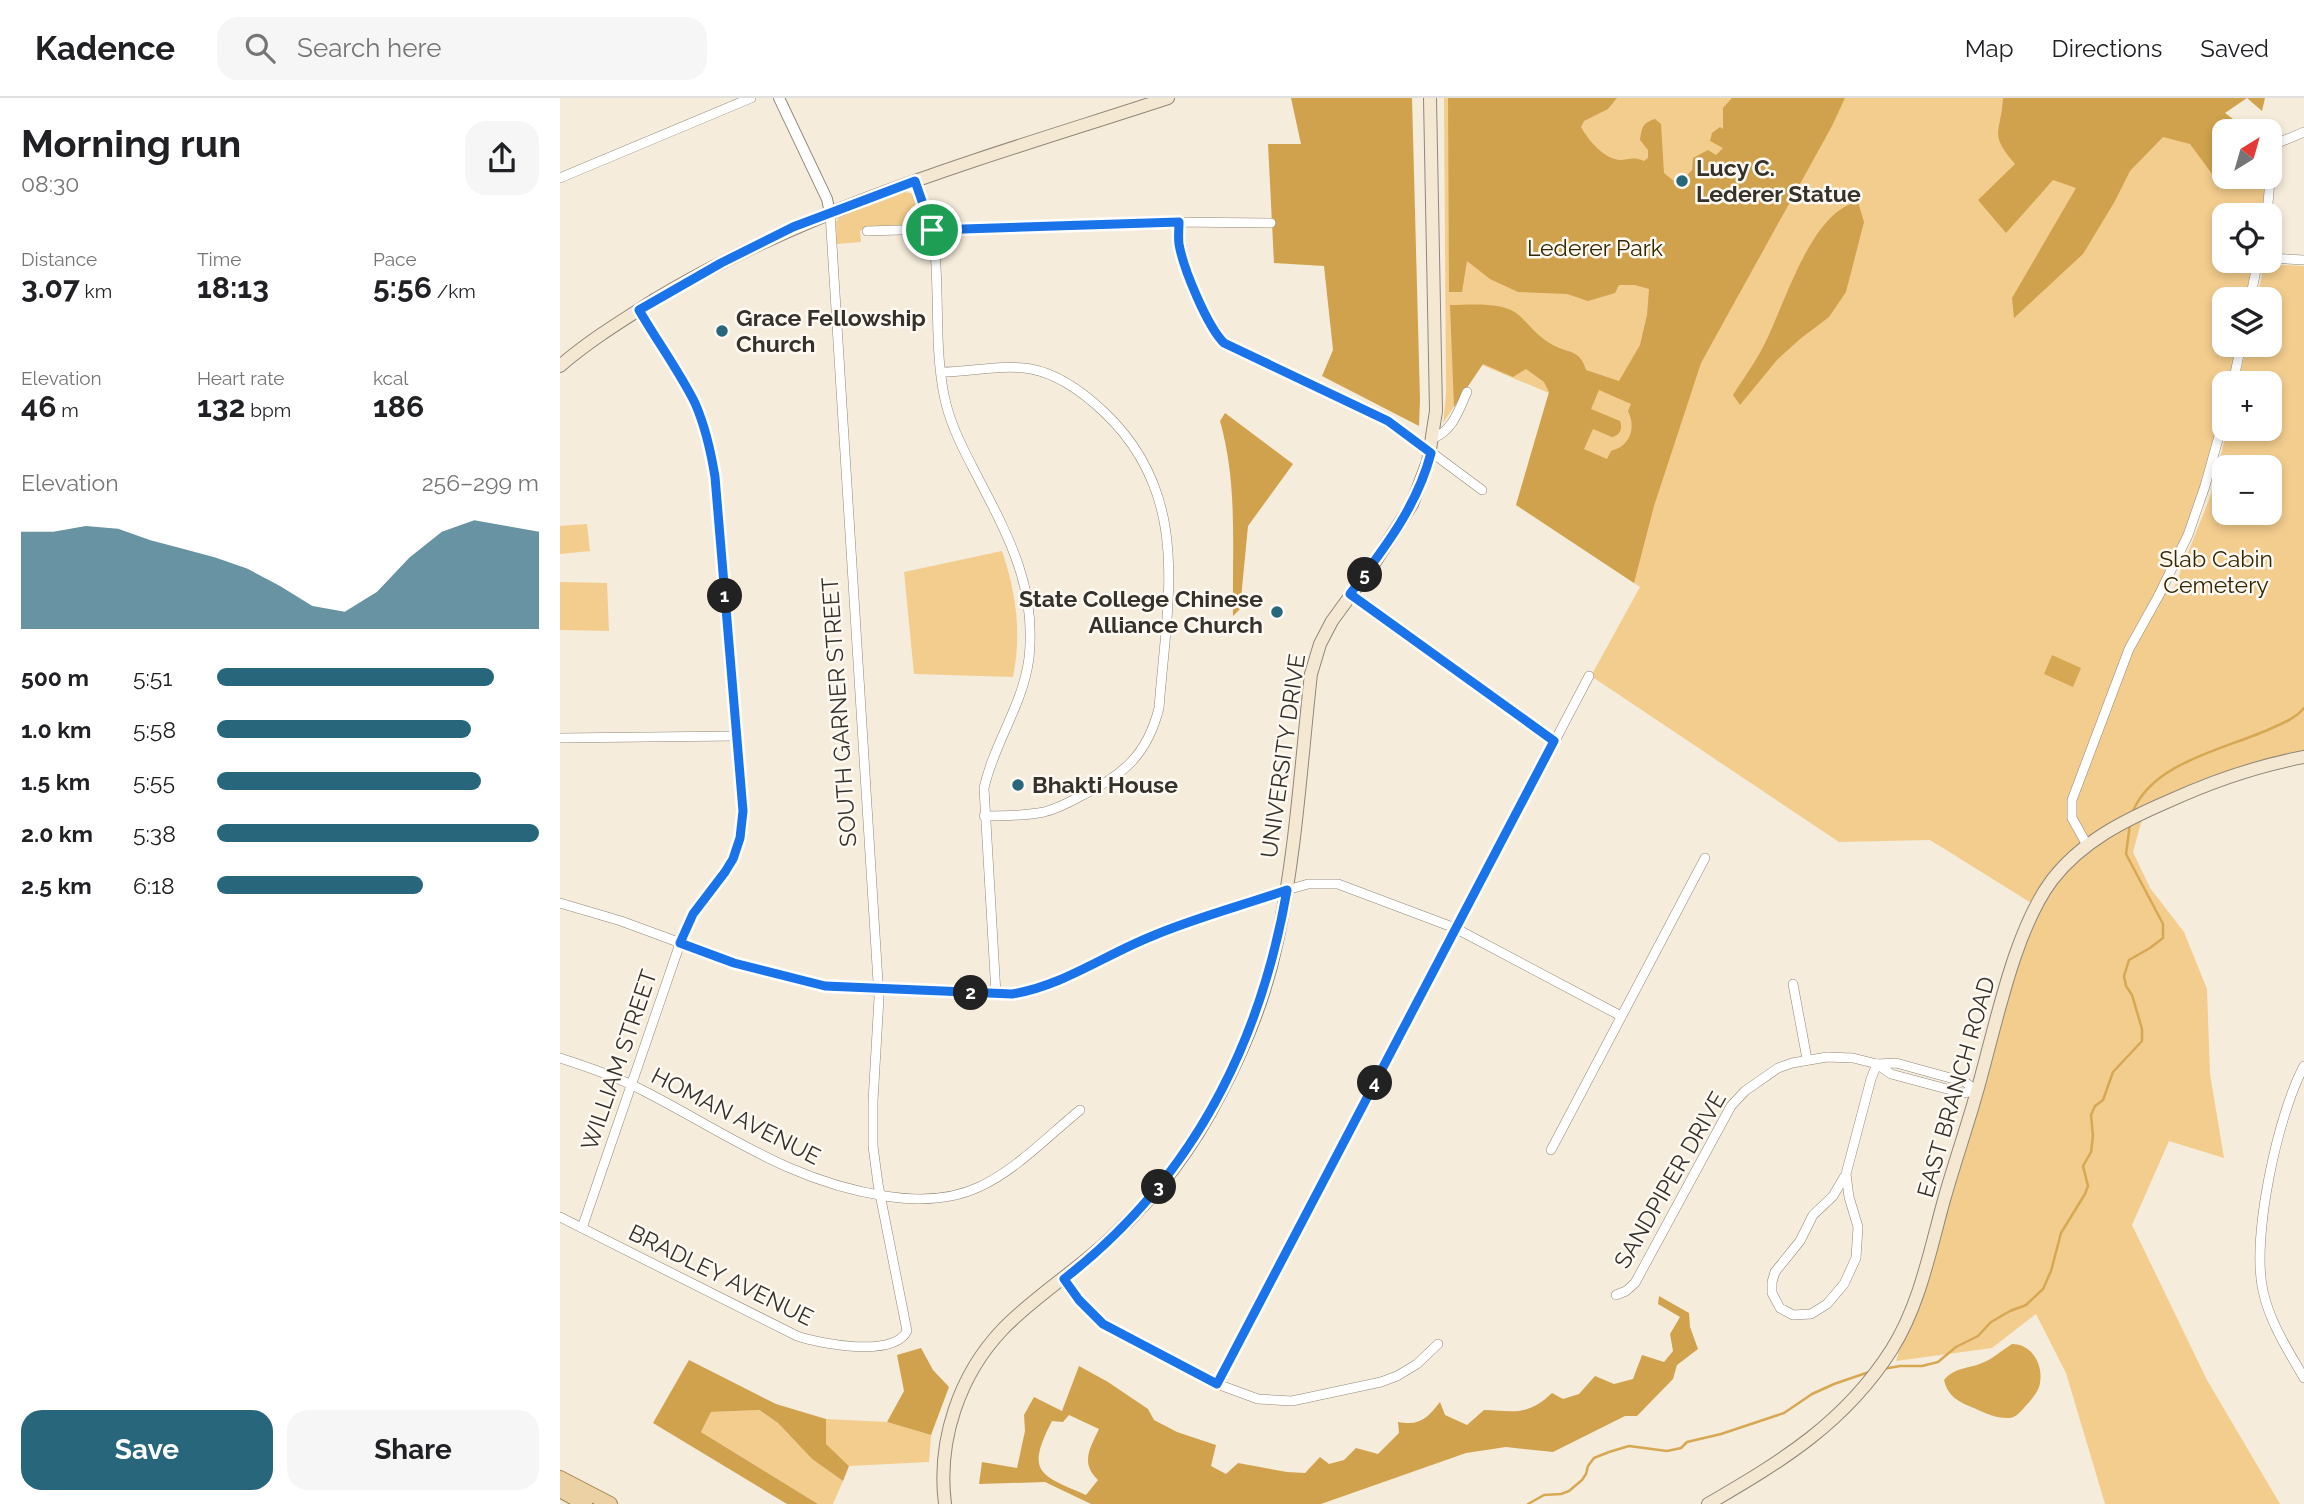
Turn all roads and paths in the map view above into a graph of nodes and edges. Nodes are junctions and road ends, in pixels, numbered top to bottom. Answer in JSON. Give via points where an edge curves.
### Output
{"nodes":[{"id":1,"x":751,"y":98,"type":"edge"},
{"id":2,"x":779,"y":98,"type":"edge"},
{"id":3,"x":1168,"y":98,"type":"edge"},
{"id":4,"x":1430,"y":98,"type":"edge"},
{"id":5,"x":2304,"y":132,"type":"edge"},
{"id":6,"x":560,"y":178,"type":"edge"},
{"id":7,"x":915,"y":181,"type":"junction"},
{"id":8,"x":2268,"y":203,"type":"edge"},
{"id":9,"x":830,"y":213,"type":"junction"},
{"id":10,"x":1179,"y":222,"type":"junction"},
{"id":11,"x":1271,"y":223,"type":"dead end"},
{"id":12,"x":932,"y":230,"type":"junction"},
{"id":13,"x":867,"y":231,"type":"dead end"},
{"id":14,"x":2282,"y":259,"type":"edge"},
{"id":15,"x":2304,"y":260,"type":"edge"},
{"id":16,"x":639,"y":310,"type":"junction"},
{"id":17,"x":560,"y":366,"type":"edge"},
{"id":18,"x":941,"y":372,"type":"junction"},
{"id":19,"x":1467,"y":391,"type":"dead end"},
{"id":20,"x":1433,"y":438,"type":"junction"},
{"id":21,"x":2218,"y":441,"type":"edge"},
{"id":22,"x":1431,"y":453,"type":"junction"},
{"id":23,"x":1482,"y":490,"type":"dead end"},
{"id":24,"x":1350,"y":594,"type":"junction"},
{"id":25,"x":1589,"y":676,"type":"dead end"},
{"id":26,"x":736,"y":736,"type":"junction"},
{"id":27,"x":560,"y":738,"type":"edge"},
{"id":28,"x":1554,"y":741,"type":"junction"},
{"id":29,"x":2304,"y":757,"type":"edge"},
{"id":30,"x":984,"y":816,"type":"junction"},
{"id":31,"x":2087,"y":845,"type":"junction"},
{"id":32,"x":1706,"y":858,"type":"dead end"},
{"id":33,"x":1287,"y":890,"type":"junction"},
{"id":34,"x":560,"y":903,"type":"edge"},
{"id":35,"x":1455,"y":928,"type":"junction"},
{"id":36,"x":680,"y":943,"type":"junction"},
{"id":37,"x":1793,"y":984,"type":"dead end"},
{"id":38,"x":878,"y":988,"type":"junction"},
{"id":39,"x":996,"y":994,"type":"junction"},
{"id":40,"x":1621,"y":1016,"type":"junction"},
{"id":41,"x":560,"y":1058,"type":"edge"},
{"id":42,"x":1807,"y":1059,"type":"junction"},
{"id":43,"x":1877,"y":1064,"type":"junction"},
{"id":44,"x":2304,"y":1066,"type":"edge"},
{"id":45,"x":631,"y":1085,"type":"junction"},
{"id":46,"x":1977,"y":1091,"type":"junction"},
{"id":47,"x":1080,"y":1110,"type":"dead end"},
{"id":48,"x":1552,"y":1150,"type":"dead end"},
{"id":49,"x":1846,"y":1174,"type":"junction"},
{"id":50,"x":880,"y":1196,"type":"junction"},
{"id":51,"x":1850,"y":1198,"type":"junction"},
{"id":52,"x":1824,"y":1205,"type":"junction"},
{"id":53,"x":560,"y":1217,"type":"edge"},
{"id":54,"x":582,"y":1227,"type":"junction"},
{"id":55,"x":1064,"y":1279,"type":"junction"},
{"id":56,"x":1616,"y":1295,"type":"dead end"},
{"id":57,"x":907,"y":1331,"type":"joint"},
{"id":58,"x":1438,"y":1344,"type":"dead end"},
{"id":59,"x":2304,"y":1378,"type":"edge"},
{"id":60,"x":1217,"y":1384,"type":"junction"},
{"id":61,"x":560,"y":1478,"type":"edge"},
{"id":62,"x":560,"y":1490,"type":"edge"},
{"id":63,"x":585,"y":1504,"type":"edge"},
{"id":64,"x":610,"y":1504,"type":"edge"},
{"id":65,"x":945,"y":1504,"type":"edge"},
{"id":66,"x":1709,"y":1504,"type":"edge"}],
"edges":[{"from":1,"to":6,"type":"street"},
{"from":2,"to":9,"type":"street","name":"SOUTH GARNER STREET"},
{"from":3,"to":7,"type":"main road"},
{"from":4,"to":20,"type":"main road","name":"UNIVERSITY DRIVE"},
{"from":5,"to":8,"type":"street","via":[[2273,145]]},
{"from":7,"to":9,"type":"main road"},
{"from":7,"to":12,"type":"street"},
{"from":9,"to":16,"type":"main road","via":[[735,256]]},
{"from":9,"to":38,"type":"street","name":"SOUTH GARNER STREET"},
{"from":10,"to":11,"type":"street"},
{"from":10,"to":12,"type":"street"},
{"from":10,"to":22,"type":"street","via":[[1185,265],[1211,325],[1224,343],[1388,421]]},
{"from":12,"to":13,"type":"street"},
{"from":12,"to":18,"type":"street"},
{"from":14,"to":15,"type":"street"},
{"from":16,"to":17,"type":"main road"},
{"from":16,"to":26,"type":"street","name":"WILLIAM STREET","via":[[695,405],[709,444]]},
{"from":18,"to":30,"type":"street","via":[[953,426],[1011,542],[1028,606],[1026,673],[987,776]]},
{"from":18,"to":30,"type":"street","via":[[1032,369],[1074,388],[1115,422],[1142,458],[1160,499],[1168,536],[1159,708],[1145,746],[1122,772],[1063,805],[1032,814]]},
{"from":19,"to":20,"type":"street","via":[[1451,425]]},
{"from":20,"to":22,"type":"main road","name":"UNIVERSITY DRIVE"},
{"from":21,"to":31,"type":"street","via":[[2188,535],[2129,649],[2071,800],[2072,818]]},
{"from":22,"to":23,"type":"street"},
{"from":22,"to":24,"type":"main road","name":"UNIVERSITY DRIVE","via":[[1404,517]]},
{"from":24,"to":28,"type":"street"},
{"from":24,"to":33,"type":"main road","name":"UNIVERSITY DRIVE","via":[[1320,643],[1311,674]]},
{"from":25,"to":28,"type":"street"},
{"from":26,"to":27,"type":"street"},
{"from":26,"to":36,"type":"street","name":"WILLIAM STREET","via":[[743,811],[740,838],[733,859],[693,914]]},
{"from":28,"to":35,"type":"street"},
{"from":29,"to":31,"type":"main road","name":"EAST BRANCH ROAD","via":[[2228,776],[2144,812]]},
{"from":30,"to":39,"type":"street"},
{"from":31,"to":46,"type":"main road","name":"EAST BRANCH ROAD","via":[[2050,883],[2022,937]]},
{"from":32,"to":40,"type":"street"},
{"from":33,"to":35,"type":"street","via":[[1323,882],[1338,884]]},
{"from":33,"to":39,"type":"street","via":[[1151,937],[1044,987]]},
{"from":33,"to":55,"type":"main road","name":"UNIVERSITY DRIVE","via":[[1277,944],[1259,1001],[1236,1063],[1213,1107],[1152,1195]]},
{"from":34,"to":36,"type":"street"},
{"from":35,"to":40,"type":"street"},
{"from":35,"to":60,"type":"street"},
{"from":36,"to":38,"type":"street","via":[[734,963],[825,986]]},
{"from":36,"to":45,"type":"street","name":"WILLIAM STREET"},
{"from":37,"to":42,"type":"street"},
{"from":38,"to":39,"type":"street"},
{"from":38,"to":50,"type":"street","name":"SOUTH GARNER STREET","via":[[873,1133]]},
{"from":40,"to":48,"type":"street"},
{"from":41,"to":45,"type":"street","name":"HOMAN AVENUE"},
{"from":42,"to":43,"type":"street","name":"SANDPIPER DRIVE","via":[[1837,1057]]},
{"from":42,"to":56,"type":"street","name":"SANDPIPER DRIVE","via":[[1760,1079],[1731,1106],[1634,1283]]},
{"from":43,"to":46,"type":"street","name":"SANDPIPER DRIVE","via":[[1891,1074],[1962,1093]]},
{"from":43,"to":49,"type":"street"},
{"from":44,"to":59,"type":"street","via":[[2286,1108],[2275,1153],[2263,1215],[2260,1268],[2270,1315]]},
{"from":45,"to":50,"type":"street","name":"HOMAN AVENUE","via":[[772,1162],[827,1183]]},
{"from":45,"to":54,"type":"street","name":"WILLIAM STREET"},
{"from":46,"to":66,"type":"main road","name":"EAST BRANCH ROAD","via":[[1922,1283],[1891,1350],[1825,1428]]},
{"from":47,"to":50,"type":"street","name":"HOMAN AVENUE","via":[[977,1188],[936,1199]]},
{"from":49,"to":51,"type":"street"},
{"from":49,"to":52,"type":"street"},
{"from":50,"to":57,"type":"street","name":"SOUTH GARNER STREET"},
{"from":51,"to":52,"type":"street"},
{"from":51,"to":52,"type":"street","via":[[1859,1237],[1849,1275],[1817,1312],[1793,1315],[1780,1308],[1772,1282],[1813,1214]]},
{"from":53,"to":54,"type":"street","name":"BRADLEY AVENUE"},
{"from":54,"to":57,"type":"street","name":"BRADLEY AVENUE","via":[[810,1341],[872,1346],[898,1341]]},
{"from":55,"to":60,"type":"street","via":[[1103,1324]]},
{"from":55,"to":65,"type":"main road","name":"UNIVERSITY DRIVE","via":[[1002,1330],[972,1373],[948,1430]]},
{"from":58,"to":60,"type":"street","via":[[1397,1376],[1292,1401],[1258,1399]]},
{"from":61,"to":64,"type":"main road"},
{"from":62,"to":63,"type":"main road"}]}
